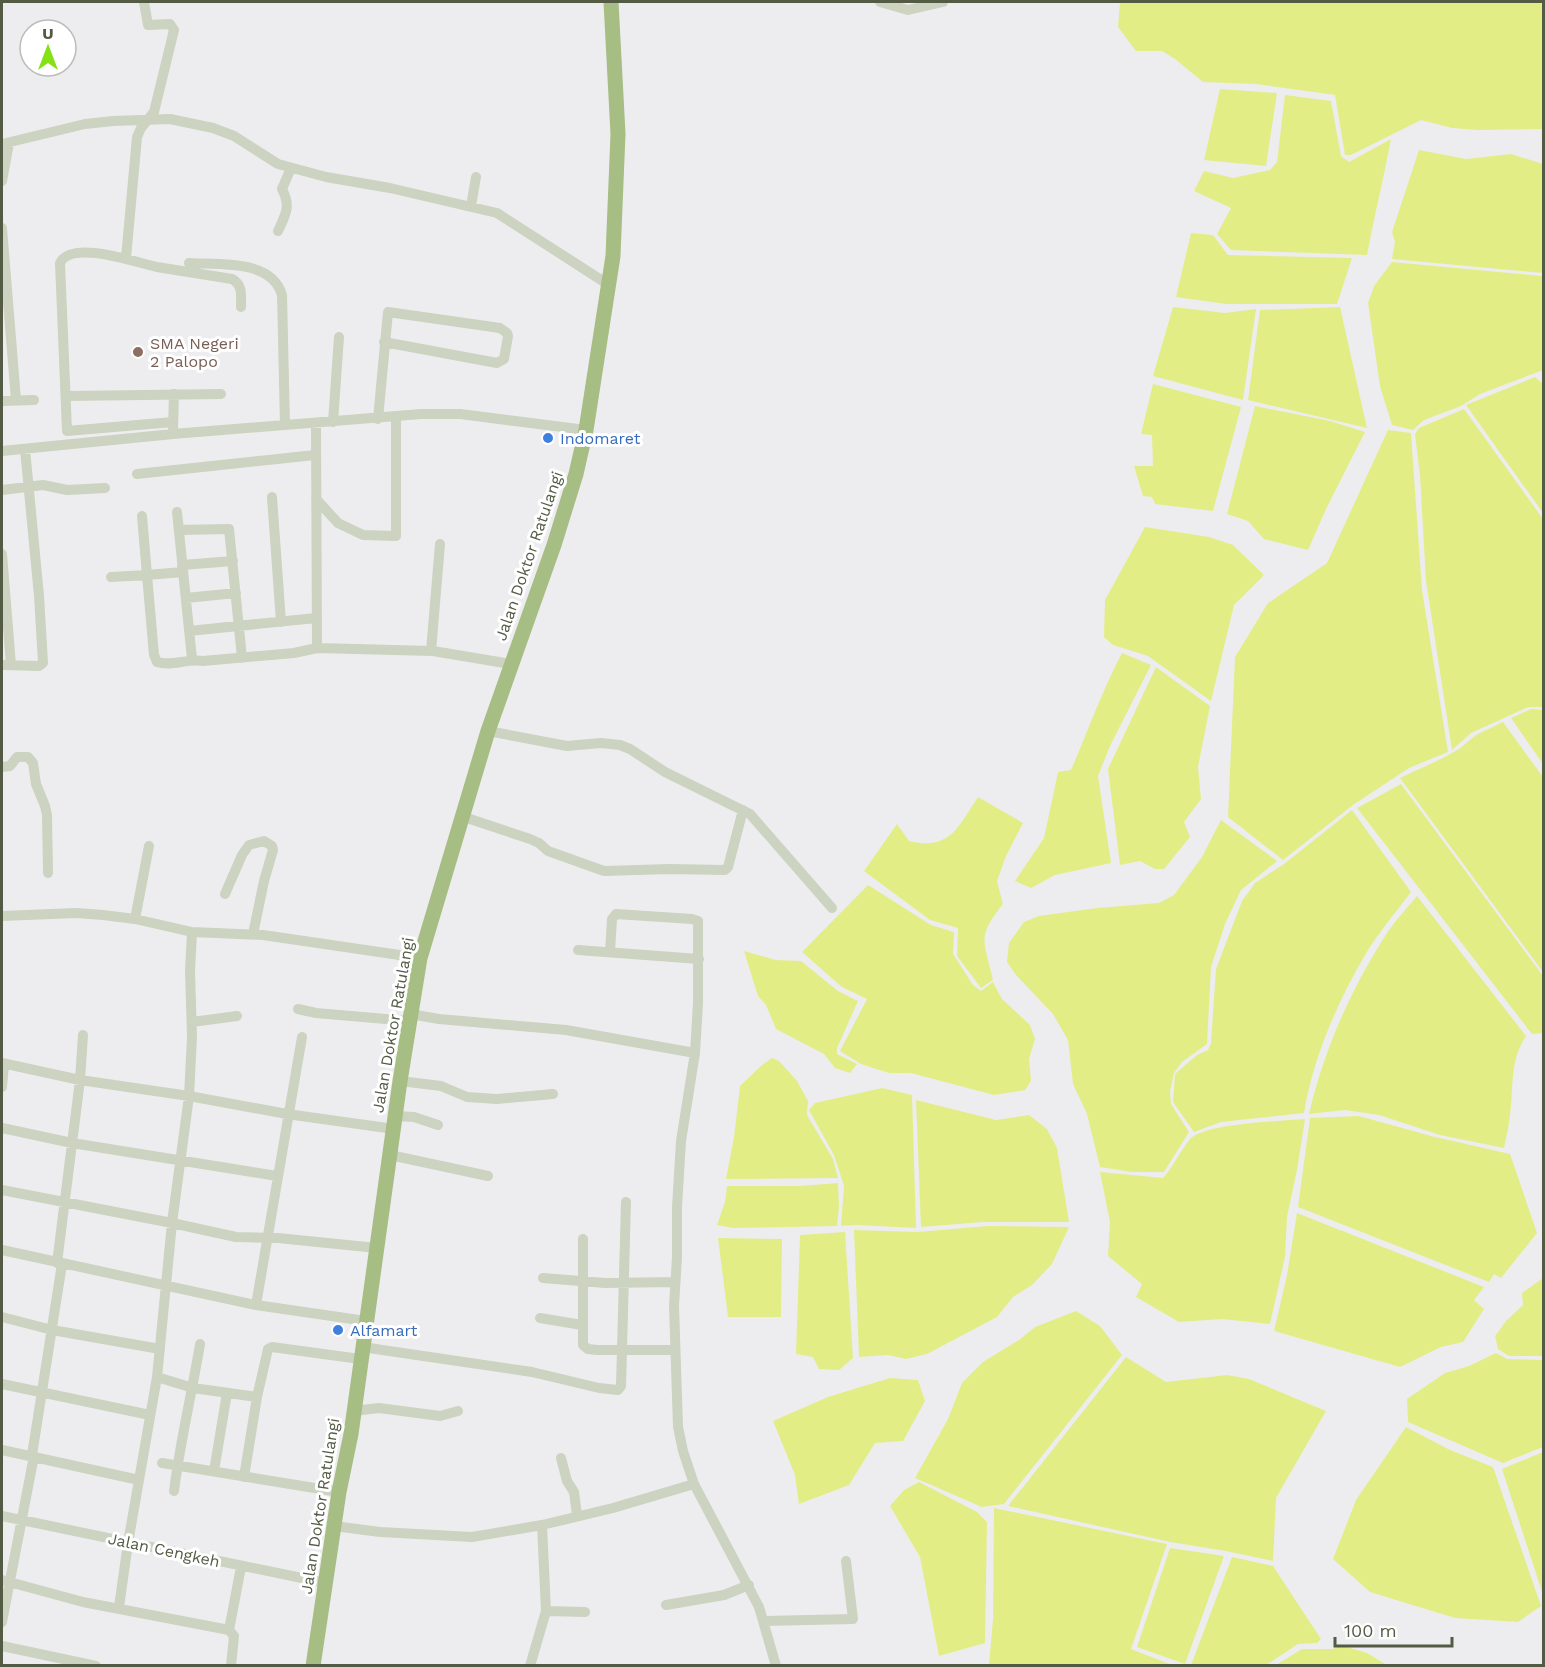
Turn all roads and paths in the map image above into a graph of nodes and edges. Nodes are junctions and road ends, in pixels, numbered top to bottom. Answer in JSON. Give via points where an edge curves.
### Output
{"nodes":[{"id":1,"x":144,"y":2,"type":"edge"},
{"id":2,"x":611,"y":2,"type":"edge"},
{"id":3,"x":880,"y":2,"type":"edge"},
{"id":4,"x":943,"y":2,"type":"edge"},
{"id":5,"x":148,"y":119,"type":"junction"},
{"id":6,"x":5,"y":143,"type":"edge"},
{"id":7,"x":291,"y":168,"type":"junction"},
{"id":8,"x":476,"y":177,"type":"dead end"},
{"id":9,"x":2,"y":181,"type":"edge"},
{"id":10,"x":472,"y":202,"type":"junction"},
{"id":11,"x":2,"y":228,"type":"edge"},
{"id":12,"x":278,"y":231,"type":"dead end"},
{"id":13,"x":126,"y":258,"type":"junction"},
{"id":14,"x":189,"y":263,"type":"dead end"},
{"id":15,"x":609,"y":285,"type":"junction"},
{"id":16,"x":3,"y":286,"type":"edge"},
{"id":17,"x":241,"y":307,"type":"dead end"},
{"id":18,"x":339,"y":337,"type":"dead end"},
{"id":19,"x":384,"y":342,"type":"junction"},
{"id":20,"x":174,"y":394,"type":"junction"},
{"id":21,"x":221,"y":394,"type":"dead end"},
{"id":22,"x":67,"y":396,"type":"junction"},
{"id":23,"x":16,"y":400,"type":"junction"},
{"id":24,"x":34,"y":400,"type":"dead end"},
{"id":25,"x":2,"y":401,"type":"edge"},
{"id":26,"x":396,"y":417,"type":"junction"},
{"id":27,"x":378,"y":419,"type":"junction"},
{"id":28,"x":173,"y":422,"type":"junction"},
{"id":29,"x":333,"y":422,"type":"junction"},
{"id":30,"x":316,"y":423,"type":"junction"},
{"id":31,"x":285,"y":425,"type":"junction"},
{"id":32,"x":67,"y":430,"type":"junction"},
{"id":33,"x":586,"y":430,"type":"junction"},
{"id":34,"x":173,"y":434,"type":"junction"},
{"id":35,"x":68,"y":444,"type":"junction"},
{"id":36,"x":25,"y":449,"type":"junction"},
{"id":37,"x":2,"y":451,"type":"edge"},
{"id":38,"x":315,"y":455,"type":"junction"},
{"id":39,"x":137,"y":474,"type":"dead end"},
{"id":40,"x":28,"y":487,"type":"junction"},
{"id":41,"x":105,"y":488,"type":"dead end"},
{"id":42,"x":2,"y":490,"type":"edge"},
{"id":43,"x":272,"y":497,"type":"dead end"},
{"id":44,"x":316,"y":499,"type":"junction"},
{"id":45,"x":177,"y":512,"type":"dead end"},
{"id":46,"x":142,"y":516,"type":"dead end"},
{"id":47,"x":179,"y":530,"type":"junction"},
{"id":48,"x":440,"y":544,"type":"dead end"},
{"id":49,"x":2,"y":554,"type":"edge"},
{"id":50,"x":233,"y":561,"type":"junction"},
{"id":51,"x":183,"y":569,"type":"junction"},
{"id":52,"x":147,"y":575,"type":"junction"},
{"id":53,"x":111,"y":577,"type":"dead end"},
{"id":54,"x":236,"y":593,"type":"junction"},
{"id":55,"x":186,"y":598,"type":"junction"},
{"id":56,"x":316,"y":618,"type":"junction"},
{"id":57,"x":281,"y":622,"type":"junction"},
{"id":58,"x":239,"y":626,"type":"junction"},
{"id":59,"x":189,"y":631,"type":"junction"},
{"id":60,"x":317,"y":648,"type":"junction"},
{"id":61,"x":431,"y":651,"type":"junction"},
{"id":62,"x":242,"y":658,"type":"junction"},
{"id":63,"x":192,"y":659,"type":"junction"},
{"id":64,"x":511,"y":664,"type":"junction"},
{"id":65,"x":6,"y":665,"type":"edge"},
{"id":66,"x":488,"y":731,"type":"junction"},
{"id":67,"x":2,"y":767,"type":"edge"},
{"id":68,"x":743,"y":810,"type":"junction"},
{"id":69,"x":461,"y":816,"type":"junction"},
{"id":70,"x":149,"y":846,"type":"dead end"},
{"id":71,"x":48,"y":873,"type":"dead end"},
{"id":72,"x":225,"y":894,"type":"dead end"},
{"id":73,"x":832,"y":908,"type":"dead end"},
{"id":74,"x":2,"y":916,"type":"edge"},
{"id":75,"x":135,"y":919,"type":"junction"},
{"id":76,"x":192,"y":932,"type":"junction"},
{"id":77,"x":253,"y":934,"type":"junction"},
{"id":78,"x":578,"y":950,"type":"dead end"},
{"id":79,"x":610,"y":952,"type":"junction"},
{"id":80,"x":420,"y":958,"type":"junction"},
{"id":81,"x":699,"y":959,"type":"junction"},
{"id":82,"x":298,"y":1009,"type":"dead end"},
{"id":83,"x":237,"y":1016,"type":"dead end"},
{"id":84,"x":410,"y":1018,"type":"junction"},
{"id":85,"x":192,"y":1022,"type":"junction"},
{"id":86,"x":83,"y":1035,"type":"dead end"},
{"id":87,"x":302,"y":1037,"type":"dead end"},
{"id":88,"x":695,"y":1053,"type":"junction"},
{"id":89,"x":3,"y":1064,"type":"edge"},
{"id":90,"x":80,"y":1080,"type":"junction"},
{"id":91,"x":400,"y":1081,"type":"junction"},
{"id":92,"x":2,"y":1087,"type":"edge"},
{"id":93,"x":553,"y":1094,"type":"dead end"},
{"id":94,"x":189,"y":1096,"type":"junction"},
{"id":95,"x":287,"y":1114,"type":"junction"},
{"id":96,"x":395,"y":1122,"type":"junction"},
{"id":97,"x":438,"y":1125,"type":"dead end"},
{"id":98,"x":2,"y":1128,"type":"edge"},
{"id":99,"x":72,"y":1143,"type":"junction"},
{"id":100,"x":390,"y":1155,"type":"junction"},
{"id":101,"x":181,"y":1160,"type":"junction"},
{"id":102,"x":277,"y":1176,"type":"junction"},
{"id":103,"x":488,"y":1176,"type":"dead end"},
{"id":104,"x":2,"y":1190,"type":"edge"},
{"id":105,"x":65,"y":1202,"type":"junction"},
{"id":106,"x":626,"y":1202,"type":"dead end"},
{"id":107,"x":172,"y":1223,"type":"junction"},
{"id":108,"x":266,"y":1238,"type":"junction"},
{"id":109,"x":583,"y":1239,"type":"dead end"},
{"id":110,"x":377,"y":1248,"type":"junction"},
{"id":111,"x":2,"y":1250,"type":"edge"},
{"id":112,"x":60,"y":1264,"type":"junction"},
{"id":113,"x":543,"y":1278,"type":"dead end"},
{"id":114,"x":582,"y":1282,"type":"junction"},
{"id":115,"x":675,"y":1282,"type":"junction"},
{"id":116,"x":625,"y":1283,"type":"junction"},
{"id":117,"x":165,"y":1287,"type":"junction"},
{"id":118,"x":256,"y":1305,"type":"junction"},
{"id":119,"x":2,"y":1317,"type":"edge"},
{"id":120,"x":540,"y":1318,"type":"dead end"},
{"id":121,"x":366,"y":1322,"type":"junction"},
{"id":122,"x":582,"y":1325,"type":"junction"},
{"id":123,"x":52,"y":1330,"type":"junction"},
{"id":124,"x":200,"y":1344,"type":"dead end"},
{"id":125,"x":160,"y":1349,"type":"junction"},
{"id":126,"x":675,"y":1350,"type":"junction"},
{"id":127,"x":623,"y":1351,"type":"junction"},
{"id":128,"x":361,"y":1353,"type":"junction"},
{"id":129,"x":157,"y":1377,"type":"junction"},
{"id":130,"x":2,"y":1384,"type":"edge"},
{"id":131,"x":193,"y":1388,"type":"junction"},
{"id":132,"x":42,"y":1392,"type":"junction"},
{"id":133,"x":227,"y":1393,"type":"junction"},
{"id":134,"x":257,"y":1397,"type":"junction"},
{"id":135,"x":353,"y":1411,"type":"junction"},
{"id":136,"x":458,"y":1411,"type":"dead end"},
{"id":137,"x":150,"y":1415,"type":"junction"},
{"id":138,"x":2,"y":1450,"type":"edge"},
{"id":139,"x":33,"y":1456,"type":"junction"},
{"id":140,"x":561,"y":1458,"type":"dead end"},
{"id":141,"x":162,"y":1463,"type":"dead end"},
{"id":142,"x":177,"y":1465,"type":"junction"},
{"id":143,"x":214,"y":1471,"type":"junction"},
{"id":144,"x":244,"y":1477,"type":"junction"},
{"id":145,"x":139,"y":1480,"type":"junction"},
{"id":146,"x":694,"y":1484,"type":"junction"},
{"id":147,"x":174,"y":1491,"type":"dead end"},
{"id":148,"x":339,"y":1492,"type":"junction"},
{"id":149,"x":578,"y":1515,"type":"junction"},
{"id":150,"x":2,"y":1516,"type":"edge"},
{"id":151,"x":22,"y":1520,"type":"junction"},
{"id":152,"x":542,"y":1525,"type":"junction"},
{"id":153,"x":334,"y":1526,"type":"junction"},
{"id":154,"x":128,"y":1543,"type":"junction"},
{"id":155,"x":846,"y":1560,"type":"dead end"},
{"id":156,"x":241,"y":1567,"type":"junction"},
{"id":157,"x":5,"y":1581,"type":"edge"},
{"id":158,"x":326,"y":1583,"type":"junction"},
{"id":159,"x":749,"y":1585,"type":"junction"},
{"id":160,"x":666,"y":1605,"type":"dead end"},
{"id":161,"x":119,"y":1607,"type":"junction"},
{"id":162,"x":546,"y":1611,"type":"junction"},
{"id":163,"x":585,"y":1612,"type":"dead end"},
{"id":164,"x":764,"y":1621,"type":"junction"},
{"id":165,"x":2,"y":1622,"type":"edge"},
{"id":166,"x":229,"y":1630,"type":"junction"},
{"id":167,"x":2,"y":1646,"type":"edge"},
{"id":168,"x":96,"y":1665,"type":"edge"},
{"id":169,"x":231,"y":1665,"type":"edge"},
{"id":170,"x":313,"y":1665,"type":"edge"},
{"id":171,"x":530,"y":1665,"type":"edge"},
{"id":172,"x":776,"y":1665,"type":"edge"}],
"edges":[{"from":1,"to":5,"type":"street","via":[[148,25],[170,24],[174,30],[154,112]]},
{"from":2,"to":15,"type":"highway","name":"Jalan Doktor Ratulangi","via":[[618,134]]},
{"from":3,"to":4,"type":"street","via":[[908,10]]},
{"from":5,"to":6,"type":"street","via":[[85,124]]},
{"from":5,"to":7,"type":"street","via":[[170,119],[213,128]]},
{"from":5,"to":13,"type":"street","via":[[137,137]]},
{"from":6,"to":9,"type":"street"},
{"from":7,"to":10,"type":"street"},
{"from":7,"to":12,"type":"street","via":[[282,189],[287,207]]},
{"from":8,"to":10,"type":"street"},
{"from":10,"to":15,"type":"street","via":[[503,216]]},
{"from":11,"to":16,"type":"street"},
{"from":13,"to":17,"type":"street","via":[[232,279],[241,291]]},
{"from":13,"to":22,"type":"street","via":[[81,253],[70,254],[60,263]]},
{"from":14,"to":31,"type":"street","via":[[248,266],[264,273],[280,288]]},
{"from":15,"to":33,"type":"highway","name":"Jalan Doktor Ratulangi"},
{"from":16,"to":23,"type":"street"},
{"from":18,"to":29,"type":"street"},
{"from":19,"to":19,"type":"street","via":[[389,312],[500,328],[508,336],[504,359],[497,363]]},
{"from":19,"to":27,"type":"street"},
{"from":20,"to":21,"type":"street"},
{"from":20,"to":22,"type":"street"},
{"from":20,"to":28,"type":"street"},
{"from":22,"to":32,"type":"street"},
{"from":23,"to":24,"type":"street"},
{"from":23,"to":25,"type":"street"},
{"from":26,"to":27,"type":"street"},
{"from":26,"to":33,"type":"street","via":[[460,414]]},
{"from":26,"to":44,"type":"street","via":[[396,536],[363,535],[338,523]]},
{"from":27,"to":29,"type":"street"},
{"from":28,"to":32,"type":"street"},
{"from":28,"to":34,"type":"street"},
{"from":29,"to":30,"type":"street"},
{"from":30,"to":31,"type":"street"},
{"from":30,"to":38,"type":"street"},
{"from":31,"to":34,"type":"street"},
{"from":32,"to":35,"type":"street"},
{"from":33,"to":64,"type":"highway","name":"Jalan Doktor Ratulangi","via":[[554,546]]},
{"from":34,"to":35,"type":"street"},
{"from":35,"to":36,"type":"street"},
{"from":36,"to":37,"type":"street"},
{"from":36,"to":40,"type":"street"},
{"from":38,"to":39,"type":"street"},
{"from":38,"to":44,"type":"street"},
{"from":40,"to":41,"type":"street"},
{"from":40,"to":42,"type":"street"},
{"from":40,"to":65,"type":"street","via":[[43,663]]},
{"from":43,"to":57,"type":"street"},
{"from":44,"to":56,"type":"street"},
{"from":45,"to":47,"type":"street"},
{"from":46,"to":52,"type":"street"},
{"from":47,"to":50,"type":"street","via":[[229,528]]},
{"from":47,"to":51,"type":"street"},
{"from":48,"to":61,"type":"street"},
{"from":49,"to":65,"type":"street"},
{"from":50,"to":51,"type":"street"},
{"from":50,"to":54,"type":"street"},
{"from":51,"to":52,"type":"street"},
{"from":51,"to":55,"type":"street"},
{"from":52,"to":53,"type":"street"},
{"from":52,"to":63,"type":"street","via":[[157,662]]},
{"from":54,"to":55,"type":"street"},
{"from":54,"to":58,"type":"street"},
{"from":55,"to":59,"type":"street"},
{"from":56,"to":57,"type":"street"},
{"from":56,"to":60,"type":"street"},
{"from":57,"to":58,"type":"street"},
{"from":58,"to":59,"type":"street"},
{"from":58,"to":62,"type":"street"},
{"from":59,"to":63,"type":"street"},
{"from":60,"to":61,"type":"street"},
{"from":60,"to":62,"type":"street"},
{"from":61,"to":64,"type":"street"},
{"from":62,"to":63,"type":"street"},
{"from":64,"to":66,"type":"highway","name":"Jalan Doktor Ratulangi"},
{"from":66,"to":68,"type":"street","via":[[567,746],[621,745],[665,772]]},
{"from":66,"to":69,"type":"highway","name":"Jalan Doktor Ratulangi"},
{"from":67,"to":71,"type":"street","via":[[10,766],[17,757],[28,757],[33,763],[47,815]]},
{"from":68,"to":69,"type":"street","via":[[724,870],[604,871],[548,851],[530,839]]},
{"from":68,"to":73,"type":"street"},
{"from":69,"to":80,"type":"highway","name":"Jalan Doktor Ratulangi"},
{"from":70,"to":75,"type":"street"},
{"from":72,"to":77,"type":"street","via":[[249,845],[264,841],[272,846]]},
{"from":74,"to":75,"type":"street","via":[[76,914]]},
{"from":75,"to":76,"type":"street"},
{"from":76,"to":77,"type":"street"},
{"from":76,"to":85,"type":"street"},
{"from":77,"to":80,"type":"street"},
{"from":78,"to":79,"type":"street"},
{"from":79,"to":81,"type":"street"},
{"from":79,"to":81,"type":"street","via":[[613,915],[659,916],[698,921]]},
{"from":80,"to":84,"type":"highway","name":"Jalan Doktor Ratulangi"},
{"from":81,"to":88,"type":"street"},
{"from":82,"to":84,"type":"street"},
{"from":83,"to":85,"type":"street"},
{"from":84,"to":88,"type":"street","via":[[566,1030]]},
{"from":84,"to":91,"type":"highway","name":"Jalan Doktor Ratulangi"},
{"from":85,"to":94,"type":"street"},
{"from":86,"to":90,"type":"street"},
{"from":87,"to":95,"type":"street"},
{"from":88,"to":115,"type":"street","via":[[681,1141]]},
{"from":89,"to":90,"type":"street"},
{"from":89,"to":92,"type":"street"},
{"from":90,"to":94,"type":"street"},
{"from":90,"to":99,"type":"street"},
{"from":91,"to":93,"type":"street","via":[[441,1086],[467,1097],[497,1099]]},
{"from":91,"to":96,"type":"highway","name":"Jalan Doktor Ratulangi"},
{"from":94,"to":95,"type":"street"},
{"from":94,"to":101,"type":"street"},
{"from":95,"to":96,"type":"street"},
{"from":95,"to":102,"type":"street"},
{"from":96,"to":97,"type":"street","via":[[414,1118]]},
{"from":96,"to":100,"type":"highway","name":"Jalan Doktor Ratulangi"},
{"from":98,"to":99,"type":"street"},
{"from":99,"to":101,"type":"street"},
{"from":99,"to":105,"type":"street"},
{"from":100,"to":103,"type":"street"},
{"from":100,"to":110,"type":"highway","name":"Jalan Doktor Ratulangi"},
{"from":101,"to":102,"type":"street"},
{"from":101,"to":107,"type":"street"},
{"from":102,"to":108,"type":"street"},
{"from":104,"to":105,"type":"street"},
{"from":105,"to":107,"type":"street"},
{"from":105,"to":112,"type":"street"},
{"from":106,"to":116,"type":"street"},
{"from":107,"to":108,"type":"street","via":[[236,1237]]},
{"from":107,"to":117,"type":"street"},
{"from":108,"to":110,"type":"street"},
{"from":108,"to":118,"type":"street"},
{"from":109,"to":114,"type":"street"},
{"from":110,"to":121,"type":"highway","name":"Jalan Doktor Ratulangi"},
{"from":111,"to":112,"type":"street"},
{"from":112,"to":117,"type":"street"},
{"from":112,"to":123,"type":"street"},
{"from":113,"to":114,"type":"street"},
{"from":114,"to":116,"type":"street"},
{"from":114,"to":122,"type":"street"},
{"from":115,"to":116,"type":"street"},
{"from":115,"to":126,"type":"street"},
{"from":116,"to":127,"type":"street"},
{"from":117,"to":118,"type":"street"},
{"from":117,"to":125,"type":"street"},
{"from":118,"to":121,"type":"street"},
{"from":119,"to":123,"type":"street"},
{"from":120,"to":122,"type":"street"},
{"from":121,"to":128,"type":"highway","name":"Jalan Doktor Ratulangi"},
{"from":122,"to":127,"type":"street","via":[[585,1347]]},
{"from":123,"to":125,"type":"street"},
{"from":123,"to":132,"type":"street"},
{"from":124,"to":131,"type":"street"},
{"from":125,"to":129,"type":"street"},
{"from":126,"to":127,"type":"street"},
{"from":126,"to":146,"type":"street","via":[[680,1440]]},
{"from":127,"to":128,"type":"street","via":[[618,1390],[532,1372]]},
{"from":128,"to":134,"type":"street","via":[[270,1348]]},
{"from":128,"to":135,"type":"highway","name":"Jalan Doktor Ratulangi"},
{"from":129,"to":131,"type":"street"},
{"from":129,"to":137,"type":"street"},
{"from":130,"to":132,"type":"street"},
{"from":131,"to":133,"type":"street"},
{"from":131,"to":142,"type":"street"},
{"from":132,"to":137,"type":"street"},
{"from":132,"to":139,"type":"street"},
{"from":133,"to":134,"type":"street"},
{"from":133,"to":143,"type":"street"},
{"from":134,"to":144,"type":"street"},
{"from":135,"to":136,"type":"street","via":[[379,1408],[440,1416]]},
{"from":135,"to":148,"type":"highway","name":"Jalan Doktor Ratulangi"},
{"from":137,"to":145,"type":"street"},
{"from":138,"to":139,"type":"street"},
{"from":139,"to":145,"type":"street"},
{"from":139,"to":151,"type":"street"},
{"from":140,"to":149,"type":"street"},
{"from":141,"to":142,"type":"street"},
{"from":142,"to":143,"type":"street"},
{"from":142,"to":147,"type":"street"},
{"from":143,"to":144,"type":"street"},
{"from":144,"to":148,"type":"street"},
{"from":145,"to":154,"type":"street"},
{"from":146,"to":149,"type":"street"},
{"from":146,"to":159,"type":"street"},
{"from":148,"to":153,"type":"highway","name":"Jalan Doktor Ratulangi"},
{"from":149,"to":152,"type":"street"},
{"from":150,"to":151,"type":"street","name":"Jalan Cengkeh"},
{"from":151,"to":154,"type":"street","name":"Jalan Cengkeh"},
{"from":151,"to":157,"type":"street"},
{"from":152,"to":153,"type":"street","via":[[472,1537]]},
{"from":152,"to":162,"type":"street"},
{"from":153,"to":158,"type":"highway","name":"Jalan Doktor Ratulangi"},
{"from":154,"to":156,"type":"street","name":"Jalan Cengkeh"},
{"from":154,"to":161,"type":"street"},
{"from":155,"to":164,"type":"street","via":[[853,1619]]},
{"from":156,"to":158,"type":"street","name":"Jalan Cengkeh"},
{"from":156,"to":166,"type":"street"},
{"from":157,"to":161,"type":"street","via":[[83,1602]]},
{"from":157,"to":165,"type":"street"},
{"from":158,"to":170,"type":"highway","name":"Jalan Doktor Ratulangi"},
{"from":159,"to":160,"type":"street","via":[[724,1595]]},
{"from":159,"to":164,"type":"street"},
{"from":161,"to":166,"type":"street"},
{"from":162,"to":163,"type":"street"},
{"from":162,"to":171,"type":"street"},
{"from":164,"to":172,"type":"street"},
{"from":166,"to":169,"type":"street","via":[[234,1636]]},
{"from":167,"to":168,"type":"street"}]}
